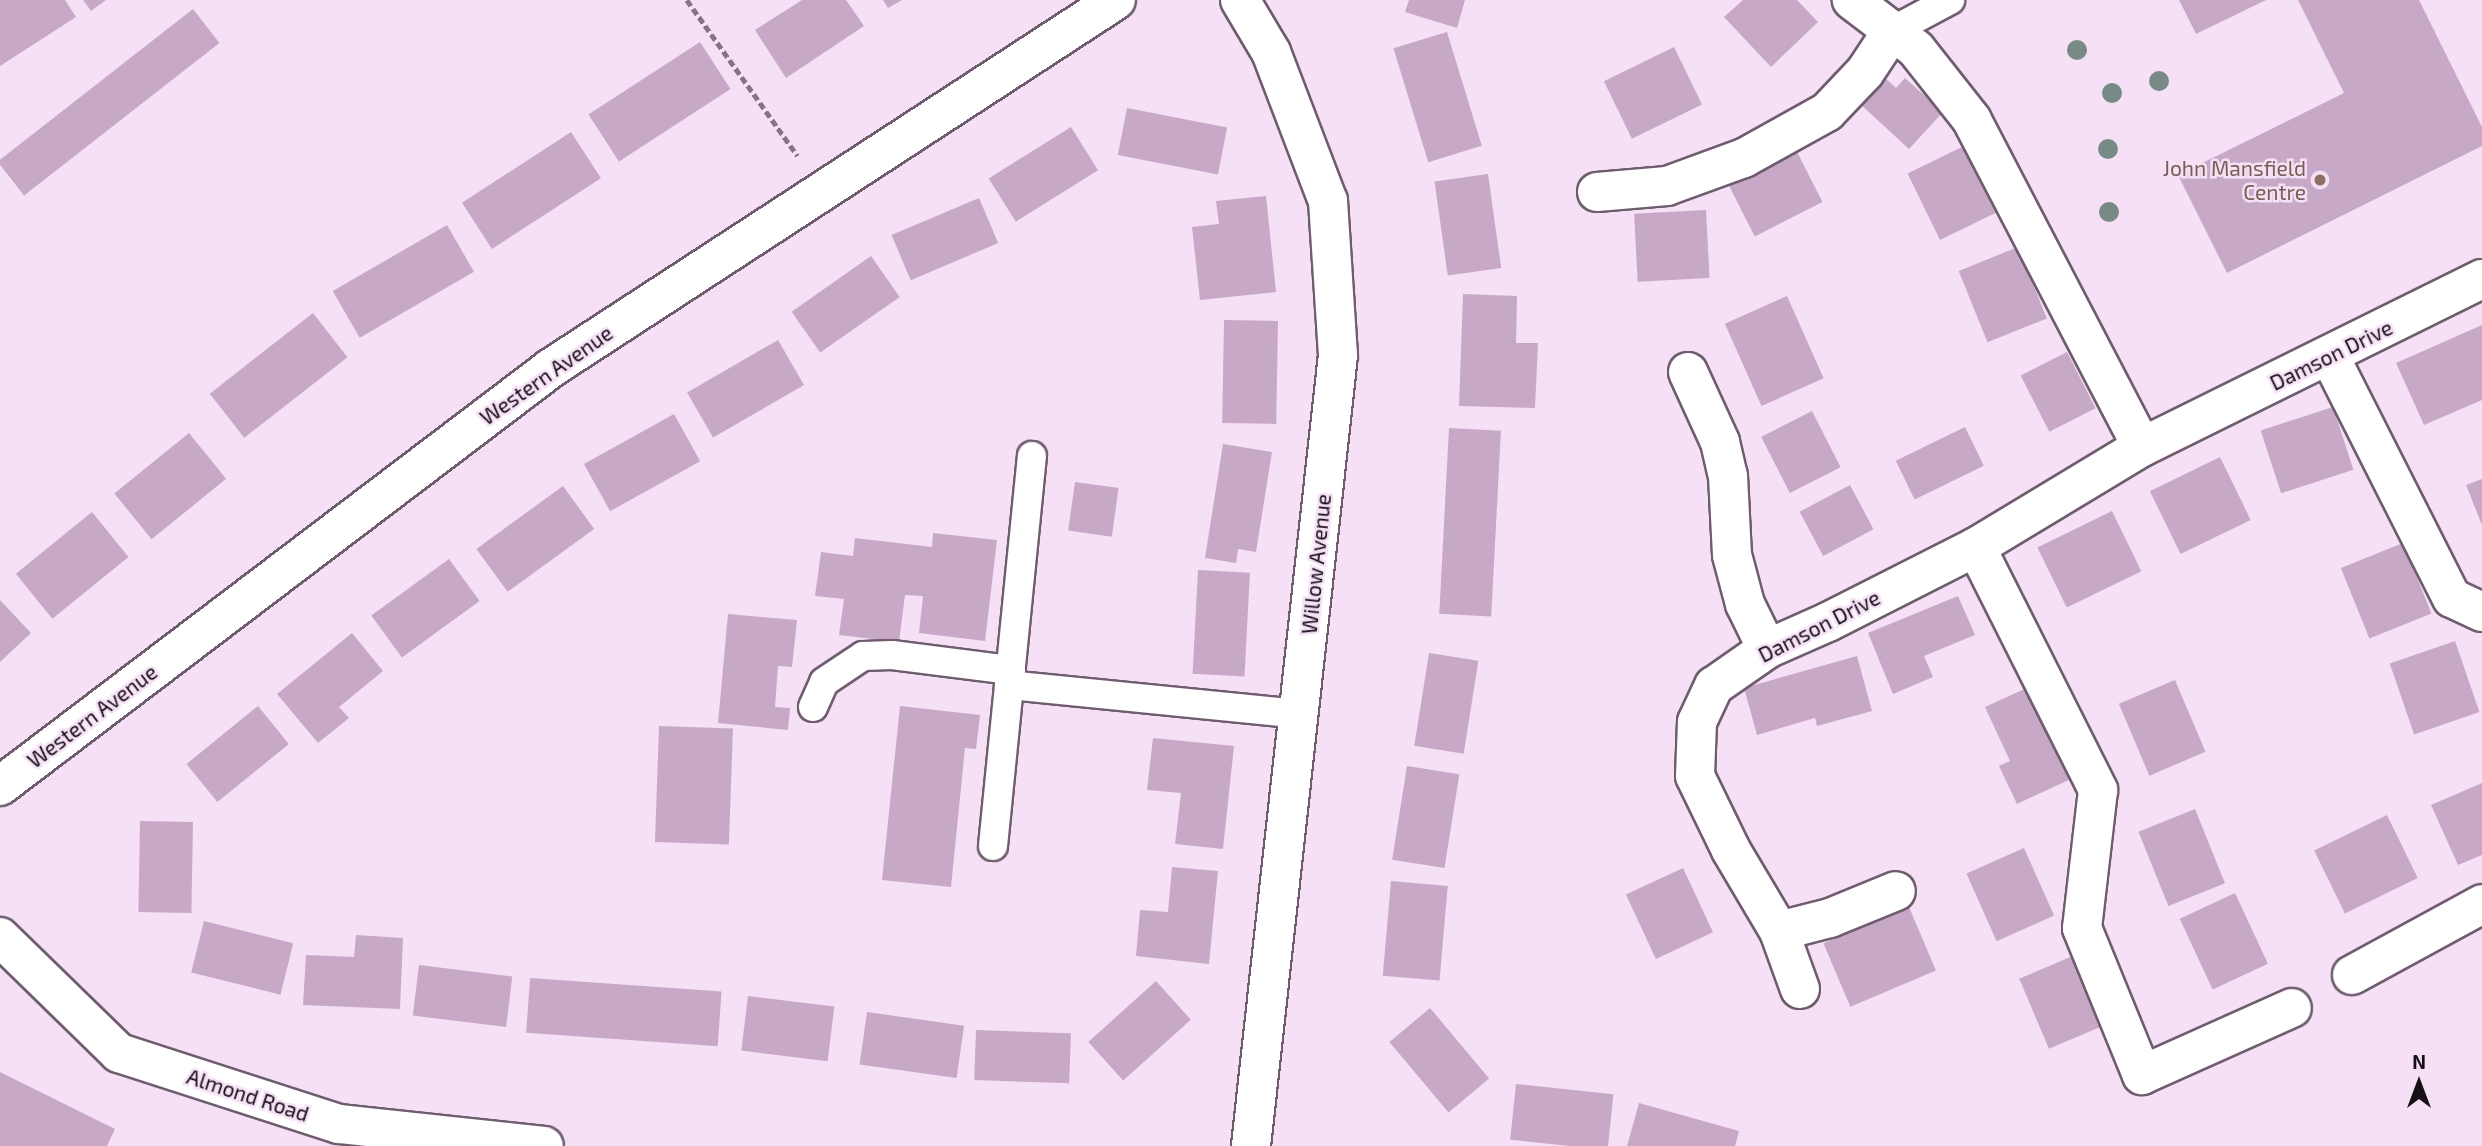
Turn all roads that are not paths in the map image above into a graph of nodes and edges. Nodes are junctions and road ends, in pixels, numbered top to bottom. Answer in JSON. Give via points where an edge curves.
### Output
{"nodes":[{"id":1,"x":1116,"y":0,"type":"edge"},
{"id":2,"x":1240,"y":0,"type":"edge"},
{"id":3,"x":1852,"y":0,"type":"edge"},
{"id":4,"x":1950,"y":0,"type":"edge"},
{"id":5,"x":1892,"y":31,"type":"junction"},
{"id":6,"x":1597,"y":192,"type":"dead end"},
{"id":7,"x":2482,"y":279,"type":"edge"},
{"id":8,"x":2330,"y":357,"type":"junction"},
{"id":9,"x":1688,"y":372,"type":"dead end"},
{"id":10,"x":2142,"y":447,"type":"junction"},
{"id":11,"x":1032,"y":456,"type":"dead end"},
{"id":12,"x":1976,"y":547,"type":"junction"},
{"id":13,"x":2482,"y":612,"type":"edge"},
{"id":14,"x":1767,"y":649,"type":"junction"},
{"id":15,"x":1010,"y":677,"type":"junction"},
{"id":16,"x":813,"y":707,"type":"dead end"},
{"id":17,"x":1300,"y":714,"type":"junction"},
{"id":18,"x":0,"y":786,"type":"edge"},
{"id":19,"x":993,"y":846,"type":"dead end"},
{"id":20,"x":1896,"y":891,"type":"dead end"},
{"id":21,"x":2482,"y":904,"type":"edge"},
{"id":22,"x":1779,"y":931,"type":"junction"},
{"id":23,"x":0,"y":937,"type":"edge"},
{"id":24,"x":2352,"y":975,"type":"dead end"},
{"id":25,"x":1800,"y":989,"type":"dead end"},
{"id":26,"x":2292,"y":1009,"type":"dead end"},
{"id":27,"x":544,"y":1146,"type":"edge"},
{"id":28,"x":1251,"y":1146,"type":"edge"}],
"edges":[{"from":1,"to":18,"type":"street","name":"Western Avenue","via":[[551,368]]},
{"from":2,"to":17,"type":"street","name":"Willow Avenue","via":[[1271,52],[1328,201],[1338,355]]},
{"from":3,"to":5,"type":"street"},
{"from":4,"to":5,"type":"lane"},
{"from":5,"to":6,"type":"street","via":[[1865,72],[1827,112],[1768,145],[1667,186]]},
{"from":5,"to":10,"type":"street","via":[[1916,49],[1972,120]]},
{"from":7,"to":8,"type":"street","name":"Damson Drive"},
{"from":8,"to":10,"type":"street","name":"Damson Drive"},
{"from":8,"to":13,"type":"street","via":[[2452,598]]},
{"from":9,"to":14,"type":"street","via":[[1720,442],[1728,477],[1732,555],[1745,604]]},
{"from":10,"to":12,"type":"street","name":"Damson Drive"},
{"from":11,"to":15,"type":"lane"},
{"from":12,"to":14,"type":"street","name":"Damson Drive"},
{"from":12,"to":26,"type":"street","via":[[2098,790],[2082,928],[2142,1076]]},
{"from":14,"to":22,"type":"street","name":"Damson Drive","via":[[1714,686],[1697,722],[1695,776],[1731,850]]},
{"from":15,"to":16,"type":"lane","via":[[892,655],[863,656],[824,682]]},
{"from":15,"to":17,"type":"lane"},
{"from":15,"to":19,"type":"lane"},
{"from":17,"to":28,"type":"street","name":"Willow Avenue"},
{"from":20,"to":22,"type":"street","via":[[1830,918]]},
{"from":21,"to":24,"type":"street"},
{"from":22,"to":25,"type":"street","name":"Damson Drive"},
{"from":23,"to":27,"type":"street","name":"Almond Road","via":[[119,1053],[339,1124]]}]}
